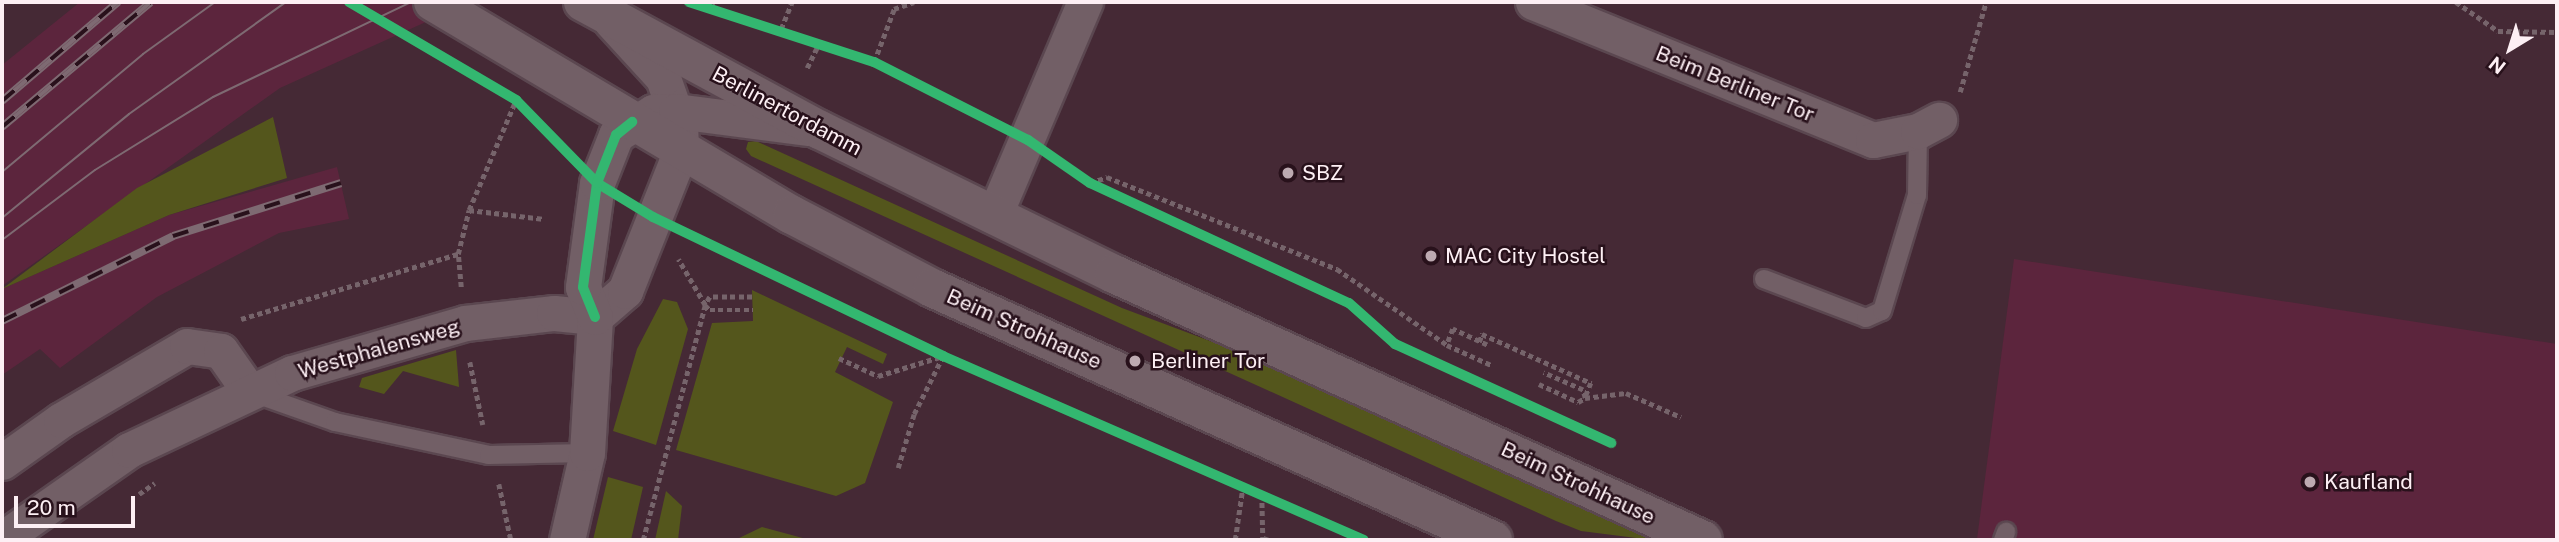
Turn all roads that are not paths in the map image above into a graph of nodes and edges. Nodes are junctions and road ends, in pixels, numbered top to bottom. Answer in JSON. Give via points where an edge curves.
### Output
{"nodes":[{"id":1,"x":1085,"y":2,"type":"edge"},
{"id":2,"x":1533,"y":2,"type":"edge"},
{"id":3,"x":442,"y":6,"type":"edge"},
{"id":4,"x":594,"y":8,"type":"edge"},
{"id":5,"x":676,"y":111,"type":"junction"},
{"id":6,"x":632,"y":122,"type":"junction"},
{"id":7,"x":1928,"y":125,"type":"joint"},
{"id":8,"x":820,"y":130,"type":"junction"},
{"id":9,"x":681,"y":150,"type":"junction"},
{"id":10,"x":994,"y":216,"type":"junction"},
{"id":11,"x":1764,"y":279,"type":"dead end"},
{"id":12,"x":595,"y":317,"type":"junction"},
{"id":13,"x":249,"y":391,"type":"junction"},
{"id":14,"x":587,"y":453,"type":"junction"},
{"id":15,"x":2,"y":462,"type":"edge"},
{"id":16,"x":2,"y":539,"type":"edge"},
{"id":17,"x":567,"y":540,"type":"edge"},
{"id":18,"x":1493,"y":540,"type":"edge"},
{"id":19,"x":1703,"y":540,"type":"edge"}],
"edges":[{"from":1,"to":10,"type":"street"},
{"from":2,"to":7,"type":"street","name":"Beim Berliner Tor","via":[[1873,140]]},
{"from":3,"to":6,"type":"main road"},
{"from":4,"to":5,"type":"street","via":[[663,78]]},
{"from":4,"to":8,"type":"main road","name":"Berlinertordamm"},
{"from":5,"to":6,"type":"street","via":[[653,112]]},
{"from":5,"to":8,"type":"street"},
{"from":5,"to":9,"type":"street"},
{"from":6,"to":9,"type":"main road"},
{"from":6,"to":12,"type":"street","via":[[616,135],[597,183],[583,287]]},
{"from":7,"to":11,"type":"lane","via":[[1917,195],[1882,311],[1866,318]]},
{"from":8,"to":10,"type":"main road","name":"Berlinertordamm"},
{"from":9,"to":12,"type":"street","via":[[625,291]]},
{"from":9,"to":18,"type":"main road","name":"Beim Strohhause","via":[[932,288]]},
{"from":10,"to":19,"type":"main road","name":"Beim Strohhause"},
{"from":12,"to":13,"type":"street","name":"Westphalensweg","via":[[554,313],[466,323],[341,358]]},
{"from":12,"to":14,"type":"street"},
{"from":13,"to":14,"type":"lane","via":[[335,422],[489,455]]},
{"from":13,"to":15,"type":"street","via":[[221,351],[187,346],[81,408]]},
{"from":13,"to":16,"type":"street","name":"Westphalensweg","via":[[129,450]]},
{"from":14,"to":17,"type":"street"}]}
